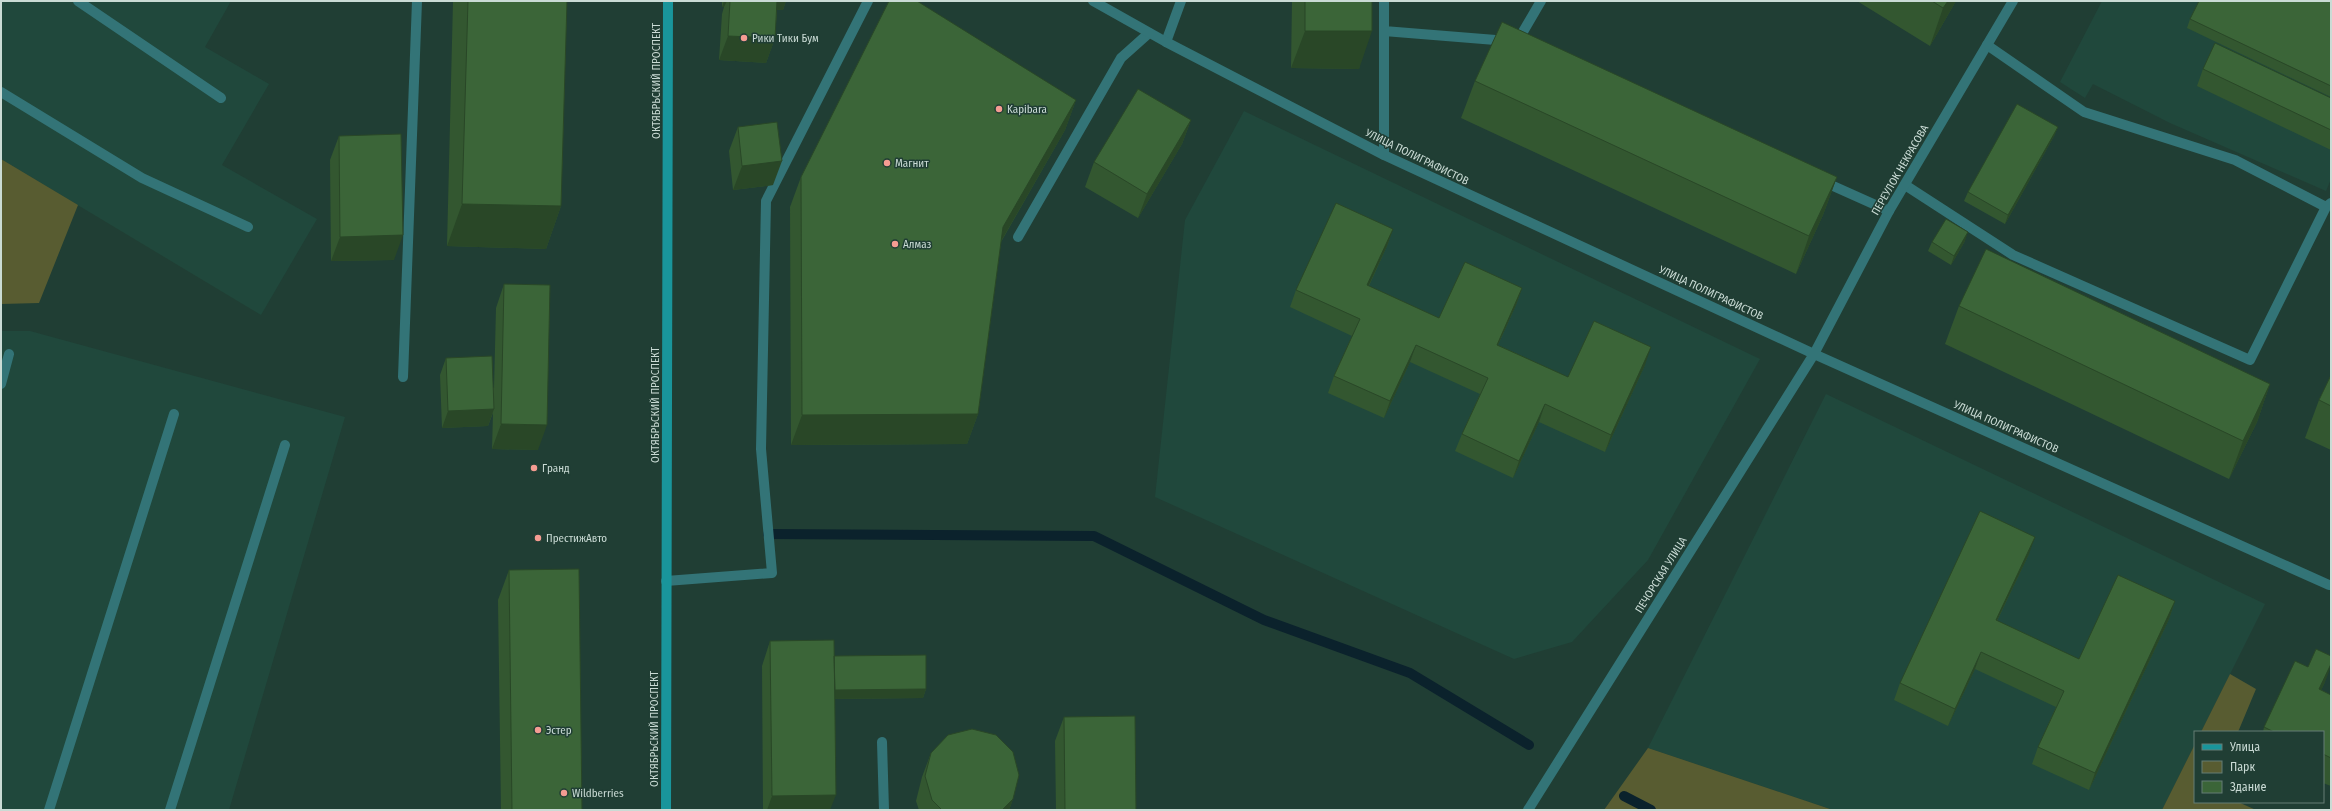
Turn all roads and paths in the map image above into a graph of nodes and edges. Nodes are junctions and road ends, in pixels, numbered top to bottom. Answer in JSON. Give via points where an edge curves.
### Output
{"nodes":[{"id":1,"x":78,"y":1,"type":"edge"},
{"id":2,"x":417,"y":1,"type":"edge"},
{"id":3,"x":668,"y":1,"type":"edge"},
{"id":4,"x":868,"y":1,"type":"edge"},
{"id":5,"x":1093,"y":1,"type":"edge"},
{"id":6,"x":1181,"y":1,"type":"edge"},
{"id":7,"x":1384,"y":1,"type":"edge"},
{"id":8,"x":1541,"y":1,"type":"edge"},
{"id":9,"x":2013,"y":1,"type":"edge"},
{"id":10,"x":1384,"y":31,"type":"junction"},
{"id":11,"x":1149,"y":33,"type":"junction"},
{"id":12,"x":1166,"y":42,"type":"junction"},
{"id":13,"x":1987,"y":46,"type":"junction"},
{"id":14,"x":1,"y":92,"type":"edge"},
{"id":15,"x":221,"y":98,"type":"dead end"},
{"id":16,"x":1384,"y":155,"type":"junction"},
{"id":17,"x":1810,"y":176,"type":"edge"},
{"id":18,"x":1905,"y":185,"type":"junction"},
{"id":19,"x":2328,"y":205,"type":"edge"},
{"id":20,"x":1889,"y":211,"type":"junction"},
{"id":21,"x":248,"y":227,"type":"dead end"},
{"id":22,"x":1018,"y":237,"type":"dead end"},
{"id":23,"x":9,"y":354,"type":"dead end"},
{"id":24,"x":1814,"y":354,"type":"junction"},
{"id":25,"x":403,"y":377,"type":"dead end"},
{"id":26,"x":1,"y":384,"type":"edge"},
{"id":27,"x":174,"y":414,"type":"dead end"},
{"id":28,"x":285,"y":445,"type":"dead end"},
{"id":29,"x":666,"y":581,"type":"junction"},
{"id":30,"x":2330,"y":583,"type":"edge"},
{"id":31,"x":882,"y":742,"type":"dead end"},
{"id":32,"x":49,"y":810,"type":"edge"},
{"id":33,"x":170,"y":810,"type":"edge"},
{"id":34,"x":666,"y":810,"type":"edge"},
{"id":35,"x":884,"y":810,"type":"edge"},
{"id":36,"x":1528,"y":810,"type":"edge"}],
"edges":[{"from":1,"to":15,"type":"street"},
{"from":2,"to":25,"type":"street"},
{"from":3,"to":29,"type":"street","name":"ОКТЯБРЬСКИЙ ПРОСПЕКТ"},
{"from":4,"to":29,"type":"street","via":[[766,201],[761,449],[772,573]]},
{"from":5,"to":11,"type":"street","name":"УЛИЦА ПОЛИГРАФИСТОВ"},
{"from":6,"to":12,"type":"street"},
{"from":7,"to":10,"type":"street"},
{"from":8,"to":10,"type":"street","via":[[1521,44]]},
{"from":9,"to":13,"type":"street","name":"ПЕРЕУЛОК НЕКРАСОВА"},
{"from":10,"to":16,"type":"street"},
{"from":11,"to":12,"type":"street","name":"УЛИЦА ПОЛИГРАФИСТОВ"},
{"from":11,"to":22,"type":"street","via":[[1121,58]]},
{"from":12,"to":16,"type":"street","name":"УЛИЦА ПОЛИГРАФИСТОВ"},
{"from":13,"to":18,"type":"street","name":"ПЕРЕУЛОК НЕКРАСОВА"},
{"from":13,"to":19,"type":"street","via":[[2084,112],[2234,160]]},
{"from":14,"to":21,"type":"street","via":[[142,178]]},
{"from":16,"to":24,"type":"street","name":"УЛИЦА ПОЛИГРАФИСТОВ"},
{"from":17,"to":20,"type":"street"},
{"from":18,"to":19,"type":"street","via":[[2013,255],[2250,360]]},
{"from":18,"to":20,"type":"street","name":"ПЕРЕУЛОК НЕКРАСОВА"},
{"from":20,"to":24,"type":"street","name":"ПЕРЕУЛОК НЕКРАСОВА"},
{"from":23,"to":26,"type":"street"},
{"from":24,"to":30,"type":"street","name":"УЛИЦА ПОЛИГРАФИСТОВ"},
{"from":24,"to":36,"type":"street","name":"ПЕЧОРСКАЯ УЛИЦА"},
{"from":27,"to":32,"type":"street"},
{"from":28,"to":33,"type":"street"},
{"from":29,"to":34,"type":"street","name":"ОКТЯБРЬСКИЙ ПРОСПЕКТ"},
{"from":31,"to":35,"type":"street"}]}
